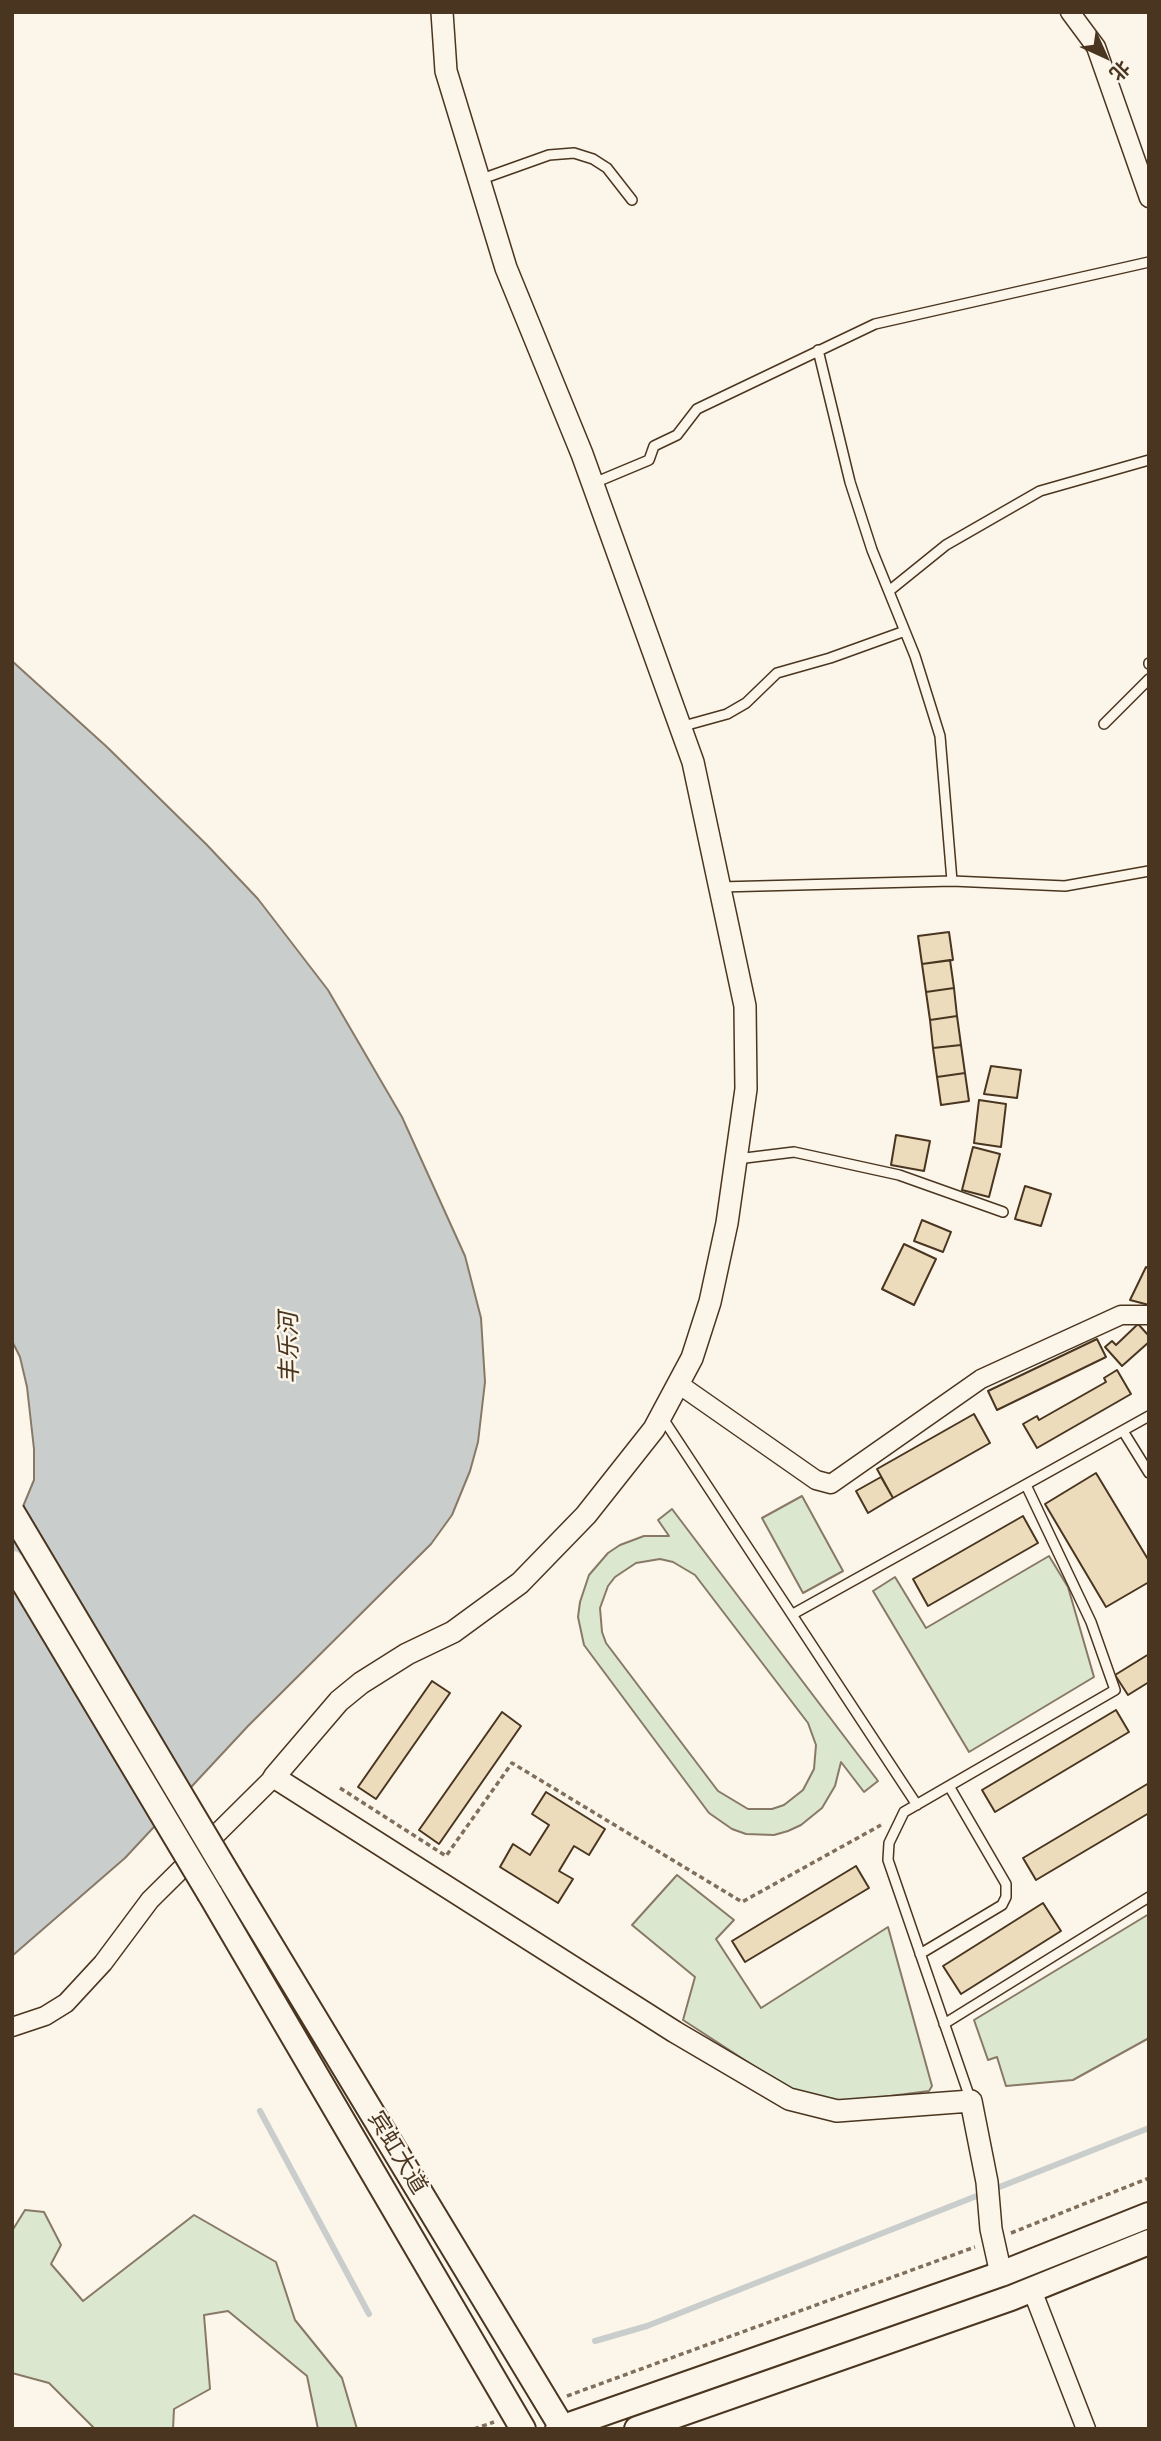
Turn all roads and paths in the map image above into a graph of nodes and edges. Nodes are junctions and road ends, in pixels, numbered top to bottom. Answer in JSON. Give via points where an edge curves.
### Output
{"nodes":[{"id":1,"x":442,"y":12,"type":"edge"},
{"id":2,"x":1070,"y":12,"type":"edge"},
{"id":3,"x":479,"y":180,"type":"junction"},
{"id":4,"x":1149,"y":198,"type":"edge"},
{"id":5,"x":632,"y":200,"type":"dead end"},
{"id":6,"x":1149,"y":262,"type":"edge"},
{"id":7,"x":818,"y":350,"type":"junction"},
{"id":8,"x":1149,"y":460,"type":"edge"},
{"id":9,"x":592,"y":484,"type":"junction"},
{"id":10,"x":889,"y":591,"type":"junction"},
{"id":11,"x":905,"y":631,"type":"junction"},
{"id":12,"x":1149,"y":679,"type":"edge"},
{"id":13,"x":1104,"y":724,"type":"dead end"},
{"id":14,"x":680,"y":727,"type":"junction"},
{"id":15,"x":1149,"y":871,"type":"edge"},
{"id":16,"x":952,"y":881,"type":"junction"},
{"id":17,"x":720,"y":887,"type":"junction"},
{"id":18,"x":737,"y":1160,"type":"junction"},
{"id":19,"x":1003,"y":1212,"type":"dead end"},
{"id":20,"x":1149,"y":1315,"type":"edge"},
{"id":21,"x":680,"y":1385,"type":"junction"},
{"id":22,"x":1149,"y":1416,"type":"edge"},
{"id":23,"x":662,"y":1417,"type":"junction"},
{"id":24,"x":1123,"y":1431,"type":"junction"},
{"id":25,"x":1149,"y":1473,"type":"edge"},
{"id":26,"x":1026,"y":1485,"type":"junction"},
{"id":27,"x":12,"y":1512,"type":"edge"},
{"id":28,"x":12,"y":1563,"type":"edge"},
{"id":29,"x":793,"y":1614,"type":"junction"},
{"id":30,"x":274,"y":1777,"type":"junction"},
{"id":31,"x":949,"y":1786,"type":"junction"},
{"id":32,"x":340,"y":1788,"type":"dead end"},
{"id":33,"x":917,"y":1805,"type":"junction"},
{"id":34,"x":904,"y":1812,"type":"junction"},
{"id":35,"x":1149,"y":1897,"type":"edge"},
{"id":36,"x":920,"y":1954,"type":"junction"},
{"id":37,"x":944,"y":2024,"type":"junction"},
{"id":38,"x":12,"y":2027,"type":"edge"},
{"id":39,"x":971,"y":2101,"type":"junction"},
{"id":40,"x":1149,"y":2178,"type":"edge"},
{"id":41,"x":1149,"y":2215,"type":"edge"},
{"id":42,"x":992,"y":2235,"type":"junction"},
{"id":43,"x":1149,"y":2242,"type":"edge"},
{"id":44,"x":1002,"y":2274,"type":"junction"},
{"id":45,"x":1032,"y":2290,"type":"junction"},
{"id":46,"x":548,"y":2403,"type":"junction"},
{"id":47,"x":519,"y":2422,"type":"edge"},
{"id":48,"x":561,"y":2428,"type":"edge"},
{"id":49,"x":474,"y":2429,"type":"edge"},
{"id":50,"x":637,"y":2429,"type":"edge"},
{"id":51,"x":1086,"y":2429,"type":"edge"}],
"edges":[{"from":1,"to":3,"type":"street","via":[[446,71]]},
{"from":2,"to":4,"type":"street","via":[[1096,47]]},
{"from":3,"to":5,"type":"lane","via":[[549,155],[573,153],[607,168]]},
{"from":3,"to":9,"type":"street","via":[[506,268]]},
{"from":6,"to":7,"type":"lane","via":[[875,324]]},
{"from":7,"to":9,"type":"lane","via":[[697,409],[677,435],[654,446],[649,460]]},
{"from":7,"to":10,"type":"lane","via":[[850,481]]},
{"from":8,"to":10,"type":"lane","via":[[1040,491],[946,545]]},
{"from":9,"to":14,"type":"street"},
{"from":10,"to":11,"type":"lane"},
{"from":11,"to":14,"type":"lane","via":[[777,673],[746,703],[727,714]]},
{"from":11,"to":16,"type":"lane","via":[[940,736]]},
{"from":12,"to":13,"type":"lane"},
{"from":14,"to":17,"type":"street","via":[[693,762]]},
{"from":15,"to":16,"type":"lane","via":[[1065,886]]},
{"from":16,"to":17,"type":"lane"},
{"from":17,"to":18,"type":"street","via":[[747,1034]]},
{"from":18,"to":19,"type":"lane","via":[[794,1152],[899,1175]]},
{"from":18,"to":21,"type":"street","via":[[710,1302]]},
{"from":20,"to":21,"type":"street","via":[[1121,1315],[981,1379],[831,1484],[816,1480]]},
{"from":21,"to":23,"type":"street"},
{"from":22,"to":24,"type":"lane"},
{"from":23,"to":29,"type":"lane"},
{"from":23,"to":30,"type":"street","via":[[604,1494],[520,1583],[453,1632],[361,1683],[339,1701]]},
{"from":24,"to":25,"type":"lane"},
{"from":24,"to":26,"type":"lane"},
{"from":26,"to":29,"type":"lane"},
{"from":26,"to":31,"type":"lane","via":[[1091,1622],[1115,1690]]},
{"from":27,"to":46,"type":"main road","name":"宾虹大道","bridge":true},
{"from":28,"to":47,"type":"main road","name":"宾虹大道","bridge":true},
{"from":29,"to":33,"type":"lane"},
{"from":30,"to":38,"type":"street","via":[[150,1900],[80,1989],[45,2016]]},
{"from":30,"to":39,"type":"street","via":[[675,2032],[789,2099],[837,2111]]},
{"from":31,"to":33,"type":"lane"},
{"from":31,"to":36,"type":"lane","via":[[1006,1884],[1006,1897],[1002,1905]]},
{"from":32,"to":34,"type":"path","via":[[446,1856],[512,1763],[742,1902]]},
{"from":33,"to":34,"type":"lane"},
{"from":34,"to":36,"type":"lane","via":[[889,1843],[888,1860]]},
{"from":35,"to":37,"type":"lane"},
{"from":36,"to":37,"type":"lane"},
{"from":37,"to":39,"type":"lane"},
{"from":39,"to":42,"type":"street"},
{"from":40,"to":42,"type":"path"},
{"from":41,"to":44,"type":"main road"},
{"from":42,"to":44,"type":"street"},
{"from":42,"to":46,"type":"path"},
{"from":43,"to":45,"type":"main road"},
{"from":44,"to":48,"type":"main road"},
{"from":45,"to":50,"type":"main road"},
{"from":45,"to":51,"type":"street"},
{"from":46,"to":48,"type":"main road","name":"宾虹大道"},
{"from":47,"to":49,"type":"path"}]}
